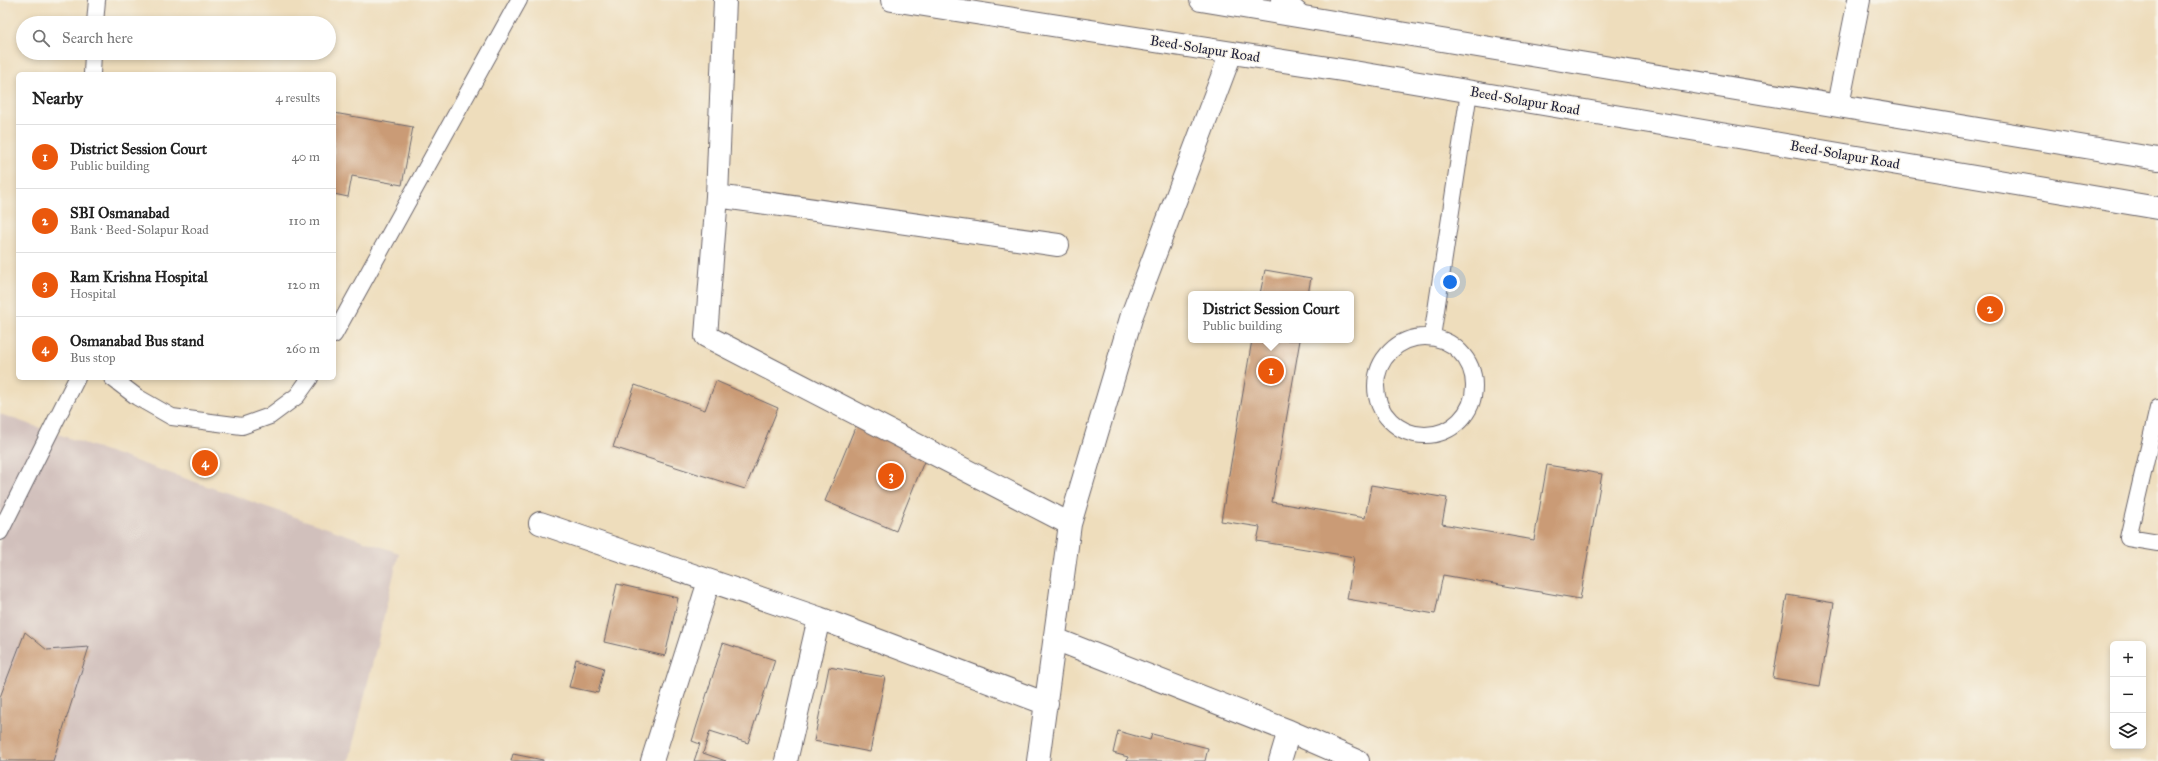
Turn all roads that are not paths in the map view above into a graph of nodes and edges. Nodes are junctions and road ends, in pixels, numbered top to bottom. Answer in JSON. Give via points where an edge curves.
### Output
{"nodes":[{"id":1,"x":97,"y":0,"type":"edge"},
{"id":2,"x":518,"y":0,"type":"edge"},
{"id":3,"x":725,"y":0,"type":"edge"},
{"id":4,"x":892,"y":0,"type":"edge"},
{"id":5,"x":1201,"y":0,"type":"edge"},
{"id":6,"x":1282,"y":0,"type":"edge"},
{"id":7,"x":1859,"y":0,"type":"edge"},
{"id":8,"x":96,"y":16,"type":"edge"},
{"id":9,"x":1300,"y":16,"type":"junction"},
{"id":10,"x":1231,"y":53,"type":"junction"},
{"id":11,"x":93,"y":60,"type":"edge"},
{"id":12,"x":92,"y":72,"type":"edge"},
{"id":13,"x":1468,"y":92,"type":"junction"},
{"id":14,"x":1838,"y":105,"type":"junction"},
{"id":15,"x":2158,"y":159,"type":"edge"},
{"id":16,"x":717,"y":196,"type":"junction"},
{"id":17,"x":2158,"y":208,"type":"edge"},
{"id":18,"x":1058,"y":245,"type":"dead end"},
{"id":19,"x":336,"y":331,"type":"edge"},
{"id":20,"x":1432,"y":336,"type":"junction"},
{"id":21,"x":76,"y":380,"type":"edge"},
{"id":22,"x":115,"y":380,"type":"edge"},
{"id":23,"x":309,"y":380,"type":"edge"},
{"id":24,"x":2158,"y":408,"type":"edge"},
{"id":25,"x":540,"y":523,"type":"dead end"},
{"id":26,"x":1070,"y":524,"type":"junction"},
{"id":27,"x":0,"y":532,"type":"edge"},
{"id":28,"x":2158,"y":543,"type":"edge"},
{"id":29,"x":709,"y":581,"type":"junction"},
{"id":30,"x":819,"y":618,"type":"junction"},
{"id":31,"x":1055,"y":639,"type":"junction"},
{"id":32,"x":1047,"y":704,"type":"junction"},
{"id":33,"x":1289,"y":731,"type":"junction"},
{"id":34,"x":652,"y":761,"type":"edge"},
{"id":35,"x":786,"y":761,"type":"edge"},
{"id":36,"x":1038,"y":761,"type":"edge"},
{"id":37,"x":1280,"y":761,"type":"edge"},
{"id":38,"x":1358,"y":761,"type":"edge"}],
"edges":[{"from":1,"to":8,"type":"lane"},
{"from":2,"to":19,"type":"lane"},
{"from":3,"to":16,"type":"street"},
{"from":4,"to":10,"type":"street","name":"Beed-Solapur Road"},
{"from":5,"to":9,"type":"street"},
{"from":6,"to":9,"type":"street"},
{"from":7,"to":14,"type":"street"},
{"from":9,"to":14,"type":"street"},
{"from":10,"to":13,"type":"street","name":"Beed-Solapur Road"},
{"from":10,"to":26,"type":"street","via":[[1132,315]]},
{"from":11,"to":12,"type":"lane"},
{"from":13,"to":17,"type":"street","name":"Beed-Solapur Road"},
{"from":13,"to":20,"type":"lane"},
{"from":14,"to":15,"type":"street"},
{"from":16,"to":18,"type":"street"},
{"from":16,"to":26,"type":"street","via":[[706,336]]},
{"from":20,"to":20,"type":"lane","via":[[1447,341],[1460,350],[1469,362],[1474,377],[1475,393],[1470,408],[1449,430],[1434,435],[1418,435],[1404,431],[1391,422],[1381,410],[1376,395],[1376,379],[1380,364],[1389,351],[1402,342],[1416,337]]},
{"from":21,"to":27,"type":"lane"},
{"from":22,"to":23,"type":"lane","via":[[137,397],[172,417],[242,426],[270,416],[297,396]]},
{"from":24,"to":28,"type":"lane","via":[[2128,538]]},
{"from":25,"to":29,"type":"street"},
{"from":26,"to":31,"type":"street"},
{"from":29,"to":30,"type":"street"},
{"from":29,"to":34,"type":"street"},
{"from":30,"to":32,"type":"street"},
{"from":30,"to":35,"type":"street"},
{"from":31,"to":32,"type":"street"},
{"from":31,"to":33,"type":"street"},
{"from":32,"to":36,"type":"street"},
{"from":33,"to":37,"type":"street"},
{"from":33,"to":38,"type":"street"}]}
